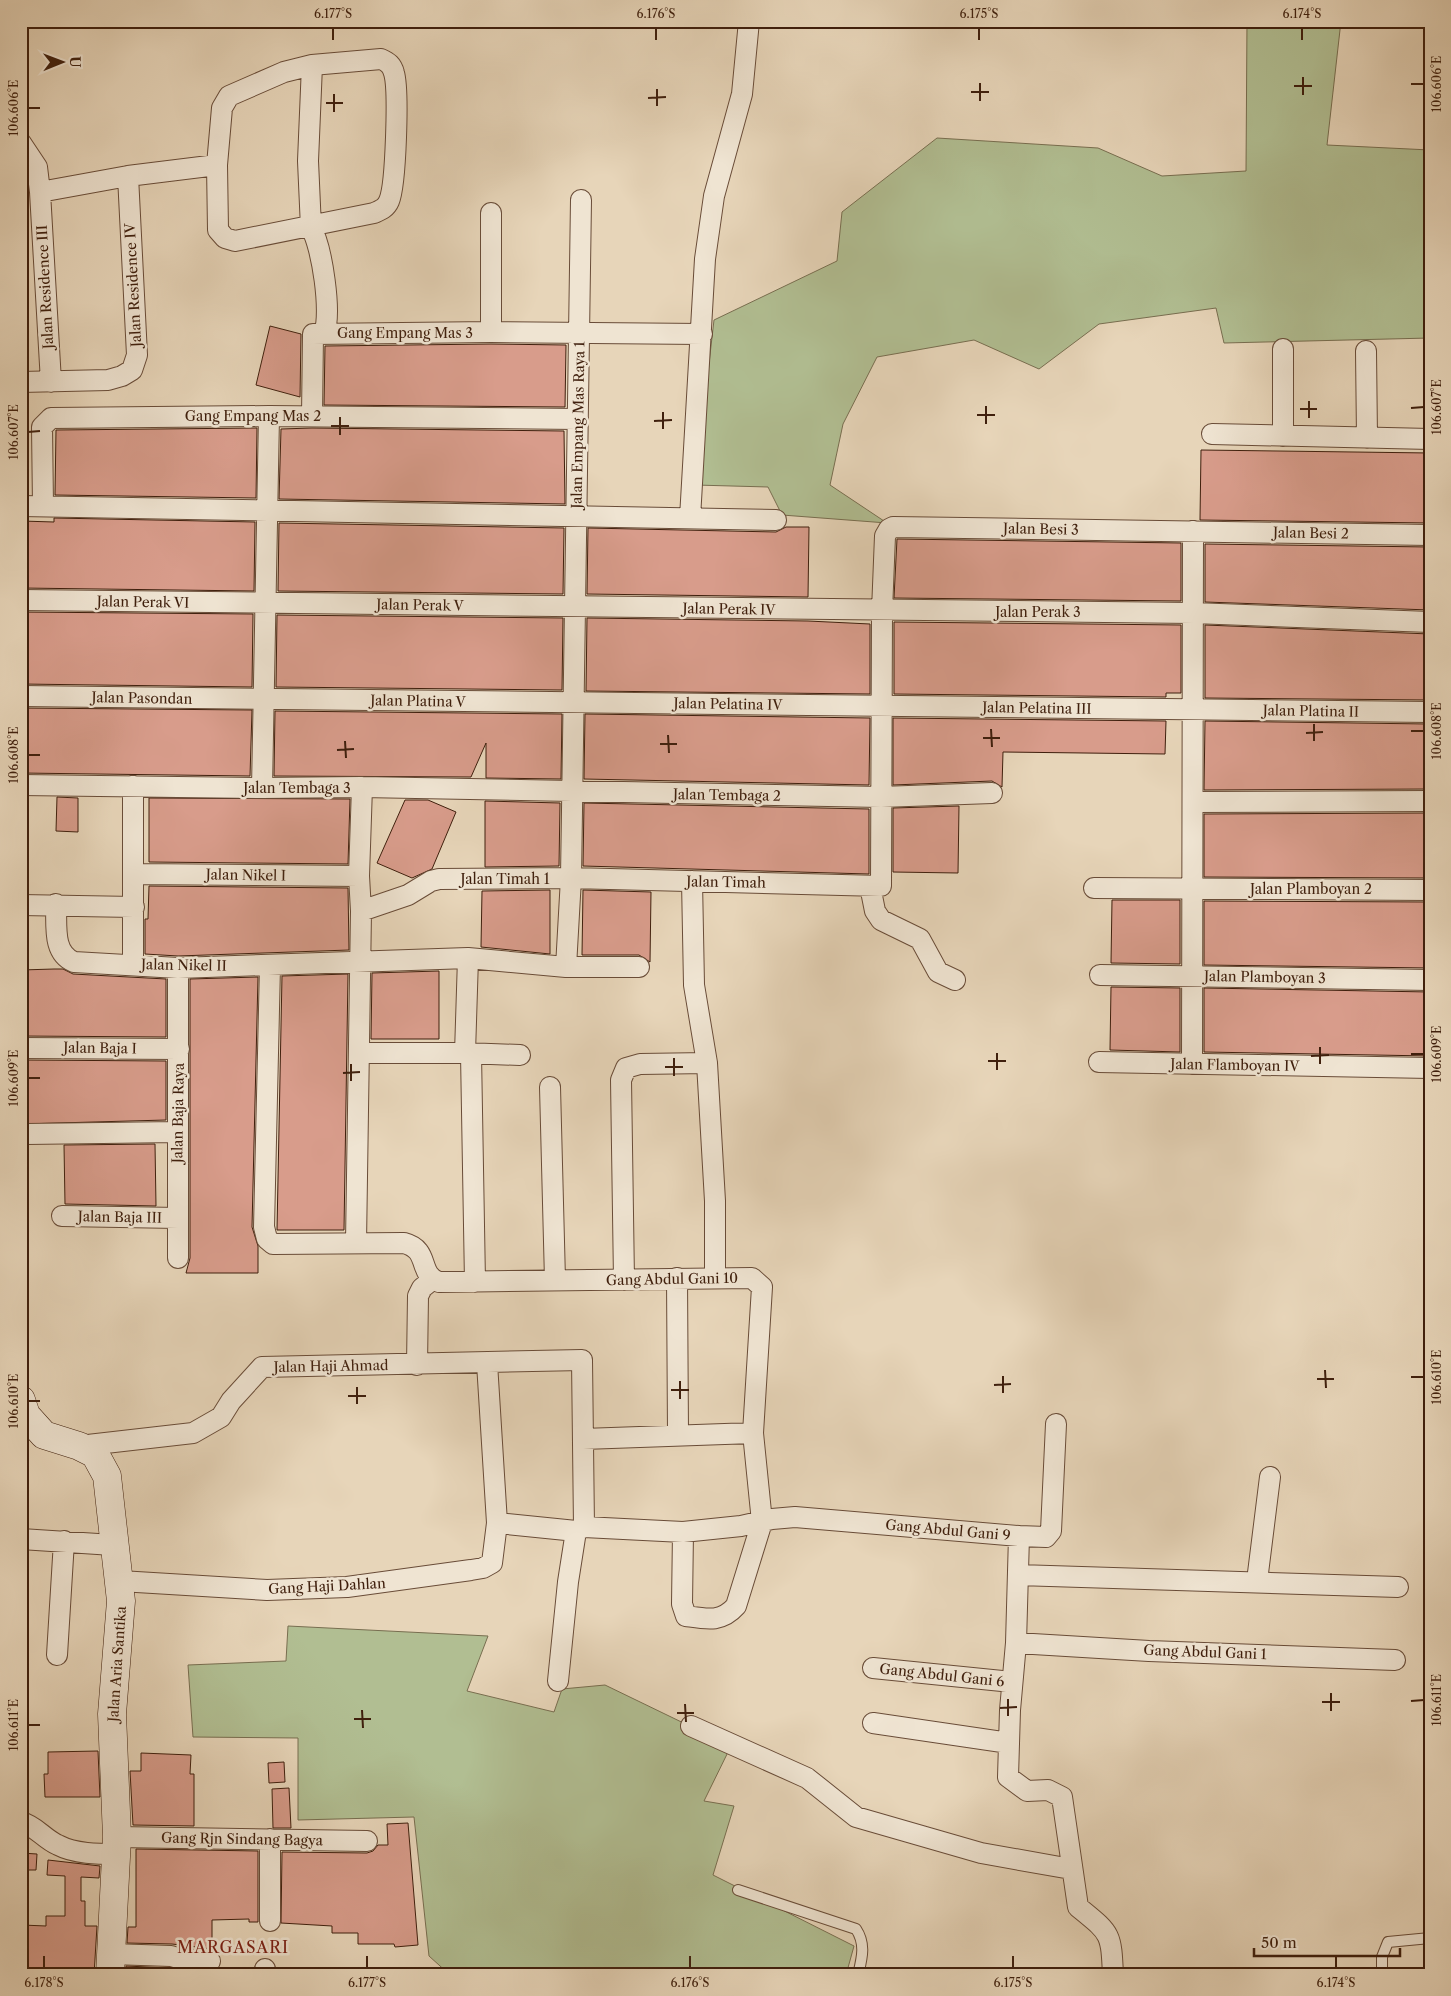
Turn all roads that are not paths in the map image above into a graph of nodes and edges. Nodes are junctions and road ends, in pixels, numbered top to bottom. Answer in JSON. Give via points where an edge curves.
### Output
{"nodes":[{"id":1,"x":748,"y":21,"type":"edge"},
{"id":2,"x":312,"y":65,"type":"junction"},
{"id":3,"x":21,"y":143,"type":"edge"},
{"id":4,"x":217,"y":165,"type":"junction"},
{"id":5,"x":128,"y":176,"type":"junction"},
{"id":6,"x":40,"y":192,"type":"junction"},
{"id":7,"x":581,"y":200,"type":"dead end"},
{"id":8,"x":491,"y":214,"type":"dead end"},
{"id":9,"x":311,"y":228,"type":"junction"},
{"id":10,"x":492,"y":332,"type":"junction"},
{"id":11,"x":324,"y":333,"type":"junction"},
{"id":12,"x":579,"y":333,"type":"junction"},
{"id":13,"x":702,"y":334,"type":"junction"},
{"id":14,"x":1283,"y":349,"type":"dead end"},
{"id":15,"x":1366,"y":351,"type":"dead end"},
{"id":16,"x":21,"y":382,"type":"edge"},
{"id":17,"x":51,"y":382,"type":"junction"},
{"id":18,"x":269,"y":416,"type":"junction"},
{"id":19,"x":312,"y":416,"type":"junction"},
{"id":20,"x":578,"y":418,"type":"junction"},
{"id":21,"x":1212,"y":434,"type":"dead end"},
{"id":22,"x":1283,"y":436,"type":"junction"},
{"id":23,"x":1367,"y":438,"type":"junction"},
{"id":24,"x":1430,"y":439,"type":"edge"},
{"id":25,"x":21,"y":506,"type":"edge"},
{"id":26,"x":43,"y":506,"type":"junction"},
{"id":27,"x":267,"y":511,"type":"junction"},
{"id":28,"x":576,"y":516,"type":"junction"},
{"id":29,"x":690,"y":518,"type":"junction"},
{"id":30,"x":776,"y":520,"type":"dead end"},
{"id":31,"x":1193,"y":531,"type":"junction"},
{"id":32,"x":1430,"y":535,"type":"edge"},
{"id":33,"x":21,"y":600,"type":"edge"},
{"id":34,"x":265,"y":603,"type":"junction"},
{"id":35,"x":575,"y":607,"type":"junction"},
{"id":36,"x":882,"y":611,"type":"junction"},
{"id":37,"x":1193,"y":613,"type":"junction"},
{"id":38,"x":1430,"y":622,"type":"edge"},
{"id":39,"x":21,"y":696,"type":"edge"},
{"id":40,"x":263,"y":699,"type":"junction"},
{"id":41,"x":574,"y":702,"type":"junction"},
{"id":42,"x":882,"y":706,"type":"junction"},
{"id":43,"x":1193,"y":709,"type":"junction"},
{"id":44,"x":1430,"y":712,"type":"edge"},
{"id":45,"x":21,"y":785,"type":"edge"},
{"id":46,"x":133,"y":786,"type":"junction"},
{"id":47,"x":362,"y":787,"type":"junction"},
{"id":48,"x":262,"y":788,"type":"junction"},
{"id":49,"x":572,"y":793,"type":"junction"},
{"id":50,"x":992,"y":793,"type":"dead end"},
{"id":51,"x":881,"y":797,"type":"junction"},
{"id":52,"x":1430,"y":801,"type":"edge"},
{"id":53,"x":1193,"y":802,"type":"junction"},
{"id":54,"x":134,"y":874,"type":"junction"},
{"id":55,"x":359,"y":876,"type":"junction"},
{"id":56,"x":571,"y":878,"type":"junction"},
{"id":57,"x":692,"y":881,"type":"junction"},
{"id":58,"x":875,"y":886,"type":"junction"},
{"id":59,"x":1094,"y":888,"type":"dead end"},
{"id":60,"x":1192,"y":889,"type":"junction"},
{"id":61,"x":1430,"y":890,"type":"edge"},
{"id":62,"x":56,"y":904,"type":"junction"},
{"id":63,"x":21,"y":906,"type":"edge"},
{"id":64,"x":134,"y":907,"type":"junction"},
{"id":65,"x":361,"y":911,"type":"junction"},
{"id":66,"x":468,"y":958,"type":"junction"},
{"id":67,"x":360,"y":963,"type":"junction"},
{"id":68,"x":133,"y":964,"type":"junction"},
{"id":69,"x":270,"y":966,"type":"junction"},
{"id":70,"x":566,"y":967,"type":"junction"},
{"id":71,"x":638,"y":967,"type":"dead end"},
{"id":72,"x":178,"y":968,"type":"junction"},
{"id":73,"x":1100,"y":975,"type":"dead end"},
{"id":74,"x":1192,"y":976,"type":"junction"},
{"id":75,"x":955,"y":980,"type":"dead end"},
{"id":76,"x":1430,"y":980,"type":"edge"},
{"id":77,"x":21,"y":1048,"type":"edge"},
{"id":78,"x":179,"y":1049,"type":"junction"},
{"id":79,"x":359,"y":1053,"type":"junction"},
{"id":80,"x":468,"y":1053,"type":"junction"},
{"id":81,"x":520,"y":1055,"type":"dead end"},
{"id":82,"x":1100,"y":1062,"type":"dead end"},
{"id":83,"x":707,"y":1063,"type":"junction"},
{"id":84,"x":1192,"y":1064,"type":"junction"},
{"id":85,"x":1430,"y":1068,"type":"edge"},
{"id":86,"x":550,"y":1086,"type":"dead end"},
{"id":87,"x":177,"y":1132,"type":"junction"},
{"id":88,"x":27,"y":1134,"type":"dead end"},
{"id":89,"x":62,"y":1216,"type":"dead end"},
{"id":90,"x":178,"y":1218,"type":"junction"},
{"id":91,"x":356,"y":1243,"type":"junction"},
{"id":92,"x":178,"y":1258,"type":"dead end"},
{"id":93,"x":677,"y":1278,"type":"junction"},
{"id":94,"x":715,"y":1278,"type":"junction"},
{"id":95,"x":432,"y":1280,"type":"junction"},
{"id":96,"x":554,"y":1280,"type":"junction"},
{"id":97,"x":624,"y":1280,"type":"junction"},
{"id":98,"x":475,"y":1282,"type":"junction"},
{"id":99,"x":486,"y":1363,"type":"junction"},
{"id":100,"x":417,"y":1365,"type":"junction"},
{"id":101,"x":21,"y":1400,"type":"edge"},
{"id":102,"x":1056,"y":1424,"type":"dead end"},
{"id":103,"x":753,"y":1433,"type":"junction"},
{"id":104,"x":678,"y":1434,"type":"junction"},
{"id":105,"x":584,"y":1439,"type":"junction"},
{"id":106,"x":79,"y":1446,"type":"junction"},
{"id":107,"x":1270,"y":1477,"type":"dead end"},
{"id":108,"x":762,"y":1522,"type":"junction"},
{"id":109,"x":497,"y":1523,"type":"junction"},
{"id":110,"x":580,"y":1529,"type":"junction"},
{"id":111,"x":683,"y":1532,"type":"junction"},
{"id":112,"x":1019,"y":1536,"type":"junction"},
{"id":113,"x":21,"y":1539,"type":"edge"},
{"id":114,"x":64,"y":1542,"type":"junction"},
{"id":115,"x":113,"y":1545,"type":"junction"},
{"id":116,"x":1018,"y":1575,"type":"junction"},
{"id":117,"x":120,"y":1581,"type":"junction"},
{"id":118,"x":1257,"y":1581,"type":"junction"},
{"id":119,"x":1398,"y":1587,"type":"dead end"},
{"id":120,"x":1016,"y":1643,"type":"junction"},
{"id":121,"x":57,"y":1655,"type":"dead end"},
{"id":122,"x":1395,"y":1660,"type":"dead end"},
{"id":123,"x":873,"y":1668,"type":"dead end"},
{"id":124,"x":558,"y":1681,"type":"dead end"},
{"id":125,"x":1012,"y":1682,"type":"junction"},
{"id":126,"x":873,"y":1723,"type":"dead end"},
{"id":127,"x":690,"y":1726,"type":"dead end"},
{"id":128,"x":1009,"y":1743,"type":"junction"},
{"id":129,"x":21,"y":1822,"type":"edge"},
{"id":130,"x":270,"y":1840,"type":"junction"},
{"id":131,"x":367,"y":1841,"type":"dead end"},
{"id":132,"x":117,"y":1846,"type":"junction"},
{"id":133,"x":1071,"y":1869,"type":"junction"},
{"id":134,"x":738,"y":1890,"type":"dead end"},
{"id":135,"x":270,"y":1921,"type":"dead end"},
{"id":136,"x":1430,"y":1938,"type":"edge"},
{"id":137,"x":210,"y":1961,"type":"dead end"},
{"id":138,"x":111,"y":1965,"type":"edge"},
{"id":139,"x":858,"y":1975,"type":"edge"},
{"id":140,"x":1113,"y":1975,"type":"edge"},
{"id":141,"x":1382,"y":1975,"type":"edge"}],
"edges":[{"from":1,"to":13,"type":"street","via":[[742,94],[714,196],[705,259]]},
{"from":2,"to":4,"type":"street","via":[[284,72],[229,96],[222,108]]},
{"from":2,"to":9,"type":"street","via":[[308,161]]},
{"from":2,"to":9,"type":"street","via":[[381,59],[390,64],[398,94],[389,201],[374,213]]},
{"from":3,"to":6,"type":"street","name":"Jalan Residence III","via":[[37,167]]},
{"from":4,"to":5,"type":"street"},
{"from":4,"to":9,"type":"street","via":[[218,230],[225,238],[235,241]]},
{"from":5,"to":6,"type":"street"},
{"from":5,"to":17,"type":"street","name":"Jalan Residence IV","via":[[135,363],[132,370],[108,380]]},
{"from":6,"to":17,"type":"street","name":"Jalan Residence III"},
{"from":7,"to":12,"type":"street","name":"Jalan Empang Mas Raya 1"},
{"from":8,"to":10,"type":"street"},
{"from":9,"to":11,"type":"street","via":[[322,261],[326,300]]},
{"from":10,"to":11,"type":"street","name":"Gang Empang Mas 3"},
{"from":10,"to":12,"type":"street","name":"Gang Empang Mas 3"},
{"from":11,"to":19,"type":"street","name":"Gang Empang Mas 3","via":[[312,334]]},
{"from":12,"to":13,"type":"street","name":"Gang Empang Mas 3"},
{"from":12,"to":20,"type":"street","name":"Jalan Empang Mas Raya 1"},
{"from":13,"to":29,"type":"street"},
{"from":14,"to":22,"type":"street"},
{"from":15,"to":23,"type":"street"},
{"from":16,"to":17,"type":"street","name":"Jalan Residence IV"},
{"from":18,"to":19,"type":"street","name":"Gang Empang Mas 2"},
{"from":18,"to":26,"type":"street","name":"Gang Empang Mas 2","via":[[51,418],[42,427]]},
{"from":18,"to":27,"type":"street"},
{"from":19,"to":20,"type":"street","name":"Gang Empang Mas 2"},
{"from":20,"to":28,"type":"street","name":"Jalan Empang Mas Raya 1"},
{"from":21,"to":22,"type":"street"},
{"from":22,"to":23,"type":"street"},
{"from":23,"to":24,"type":"street"},
{"from":25,"to":26,"type":"street"},
{"from":26,"to":27,"type":"street"},
{"from":27,"to":28,"type":"street"},
{"from":27,"to":34,"type":"street"},
{"from":28,"to":29,"type":"street"},
{"from":28,"to":35,"type":"street","name":"Jalan Empang Mas Raya 1"},
{"from":29,"to":30,"type":"street"},
{"from":31,"to":32,"type":"street","name":"Jalan Besi 2"},
{"from":31,"to":36,"type":"street","name":"Jalan Besi 3","via":[[889,529]]},
{"from":31,"to":37,"type":"street"},
{"from":33,"to":34,"type":"street","name":"Jalan Perak VI"},
{"from":34,"to":35,"type":"street","name":"Jalan Perak V"},
{"from":34,"to":40,"type":"street"},
{"from":35,"to":36,"type":"street","name":"Jalan Perak IV"},
{"from":35,"to":41,"type":"street","name":"Jalan Empang Mas Raya 1"},
{"from":36,"to":37,"type":"street","name":"Jalan Perak 3"},
{"from":36,"to":42,"type":"street"},
{"from":37,"to":38,"type":"street","name":"Jalan Perak 3"},
{"from":37,"to":43,"type":"street"},
{"from":39,"to":40,"type":"street","name":"Jalan Pasondan"},
{"from":40,"to":41,"type":"street","name":"Jalan Platina V"},
{"from":40,"to":48,"type":"street"},
{"from":41,"to":42,"type":"street","name":"Jalan Pelatina IV"},
{"from":41,"to":49,"type":"street","name":"Jalan Empang Mas Raya 1"},
{"from":42,"to":43,"type":"street","name":"Jalan Pelatina III"},
{"from":42,"to":51,"type":"street"},
{"from":43,"to":44,"type":"street","name":"Jalan Platina II"},
{"from":43,"to":53,"type":"street"},
{"from":45,"to":46,"type":"street","name":"Jalan Tembaga 3"},
{"from":46,"to":48,"type":"street","name":"Jalan Tembaga 3"},
{"from":46,"to":54,"type":"street"},
{"from":47,"to":48,"type":"street","name":"Jalan Tembaga 3"},
{"from":47,"to":49,"type":"street","name":"Jalan Tembaga 3"},
{"from":47,"to":55,"type":"street"},
{"from":49,"to":51,"type":"street","name":"Jalan Tembaga 2"},
{"from":49,"to":56,"type":"street","name":"Jalan Empang Mas Raya 1"},
{"from":50,"to":51,"type":"street","name":"Jalan Tembaga 2"},
{"from":51,"to":58,"type":"street"},
{"from":52,"to":53,"type":"street"},
{"from":53,"to":60,"type":"street"},
{"from":54,"to":55,"type":"street","name":"Jalan Nikel I"},
{"from":54,"to":64,"type":"street"},
{"from":55,"to":65,"type":"street"},
{"from":56,"to":57,"type":"street","name":"Jalan Timah"},
{"from":56,"to":65,"type":"street","name":"Jalan Timah 1","via":[[439,879],[408,895]]},
{"from":56,"to":70,"type":"street","name":"Jalan Empang Mas Raya 1"},
{"from":57,"to":58,"type":"street","name":"Jalan Timah"},
{"from":57,"to":83,"type":"street","via":[[694,985]]},
{"from":58,"to":75,"type":"street","via":[[875,910],[881,920],[920,938],[938,972]]},
{"from":59,"to":60,"type":"street","name":"Jalan Plamboyan 2"},
{"from":60,"to":61,"type":"street","name":"Jalan Plamboyan 2"},
{"from":60,"to":74,"type":"street"},
{"from":62,"to":63,"type":"street"},
{"from":62,"to":64,"type":"street"},
{"from":62,"to":68,"type":"street","name":"Jalan Nikel II","via":[[58,950],[66,959]]},
{"from":64,"to":68,"type":"street"},
{"from":65,"to":67,"type":"street"},
{"from":66,"to":67,"type":"street","name":"Jalan Nikel II"},
{"from":66,"to":70,"type":"street","name":"Jalan Nikel II"},
{"from":66,"to":80,"type":"street"},
{"from":67,"to":69,"type":"street","name":"Jalan Nikel II"},
{"from":67,"to":79,"type":"street"},
{"from":68,"to":72,"type":"street","name":"Jalan Nikel II"},
{"from":69,"to":72,"type":"street","name":"Jalan Nikel II"},
{"from":69,"to":91,"type":"street","via":[[265,1234],[272,1244],[281,1245]]},
{"from":70,"to":71,"type":"street","name":"Jalan Nikel II"},
{"from":72,"to":78,"type":"street","name":"Jalan Baja Raya"},
{"from":73,"to":74,"type":"street","name":"Jalan Plamboyan 3"},
{"from":74,"to":76,"type":"street","name":"Jalan Plamboyan 3"},
{"from":74,"to":84,"type":"street"},
{"from":77,"to":78,"type":"street","name":"Jalan Baja I"},
{"from":78,"to":87,"type":"street","name":"Jalan Baja Raya"},
{"from":79,"to":80,"type":"street"},
{"from":79,"to":91,"type":"street"},
{"from":80,"to":81,"type":"street"},
{"from":80,"to":98,"type":"street"},
{"from":82,"to":84,"type":"street","name":"Jalan Flamboyan IV"},
{"from":83,"to":94,"type":"street","via":[[715,1201]]},
{"from":83,"to":97,"type":"street","via":[[640,1064],[626,1068],[623,1073]]},
{"from":84,"to":85,"type":"street","name":"Jalan Flamboyan IV"},
{"from":86,"to":96,"type":"street"},
{"from":87,"to":88,"type":"street"},
{"from":87,"to":90,"type":"street","name":"Jalan Baja Raya"},
{"from":89,"to":90,"type":"street","name":"Jalan Baja III"},
{"from":90,"to":92,"type":"street","name":"Jalan Baja Raya"},
{"from":91,"to":95,"type":"street","via":[[414,1246],[422,1255],[427,1275]]},
{"from":93,"to":94,"type":"street","name":"Gang Abdul Gani 10"},
{"from":93,"to":97,"type":"street","name":"Gang Abdul Gani 10"},
{"from":93,"to":104,"type":"street"},
{"from":94,"to":103,"type":"street","name":"Gang Abdul Gani 10","via":[[752,1278],[762,1287]]},
{"from":95,"to":98,"type":"street","name":"Gang Abdul Gani 10"},
{"from":95,"to":100,"type":"street","via":[[418,1296]]},
{"from":96,"to":97,"type":"street","name":"Gang Abdul Gani 10"},
{"from":96,"to":98,"type":"street","name":"Gang Abdul Gani 10"},
{"from":99,"to":100,"type":"street","name":"Jalan Haji Ahmad"},
{"from":99,"to":105,"type":"street","name":"Jalan Haji Ahmad","via":[[582,1360]]},
{"from":99,"to":109,"type":"street"},
{"from":100,"to":106,"type":"street","name":"Jalan Haji Ahmad","via":[[262,1367],[221,1416],[192,1434]]},
{"from":101,"to":106,"type":"street","name":"Jalan Aria Santika","via":[[26,1415],[44,1435]]},
{"from":102,"to":112,"type":"street","via":[[1051,1531],[1046,1537]]},
{"from":103,"to":104,"type":"street"},
{"from":103,"to":108,"type":"street"},
{"from":104,"to":105,"type":"street"},
{"from":105,"to":110,"type":"street"},
{"from":106,"to":115,"type":"street","name":"Jalan Aria Santika","via":[[95,1454],[107,1476]]},
{"from":107,"to":118,"type":"street"},
{"from":108,"to":111,"type":"street","name":"Gang Abdul Gani 9"},
{"from":108,"to":111,"type":"street","via":[[736,1606],[729,1614],[713,1620],[686,1616],[684,1611]]},
{"from":108,"to":112,"type":"street","name":"Gang Abdul Gani 9","via":[[795,1517]]},
{"from":109,"to":110,"type":"street","name":"Gang Abdul Gani 9"},
{"from":109,"to":117,"type":"street","name":"Gang Haji Dahlan","via":[[492,1563],[471,1570],[347,1587],[267,1590]]},
{"from":110,"to":111,"type":"street","name":"Gang Abdul Gani 9"},
{"from":110,"to":124,"type":"street","via":[[568,1582]]},
{"from":112,"to":116,"type":"street","name":"Gang Abdul Gani 9"},
{"from":113,"to":114,"type":"street"},
{"from":114,"to":115,"type":"street"},
{"from":114,"to":121,"type":"street"},
{"from":115,"to":117,"type":"street","name":"Jalan Aria Santika"},
{"from":116,"to":118,"type":"street"},
{"from":116,"to":120,"type":"street","name":"Gang Abdul Gani 9"},
{"from":117,"to":132,"type":"street","name":"Jalan Aria Santika","via":[[112,1714]]},
{"from":118,"to":119,"type":"street"},
{"from":120,"to":122,"type":"street","name":"Gang Abdul Gani 1"},
{"from":120,"to":125,"type":"street","name":"Gang Abdul Gani 9"},
{"from":123,"to":125,"type":"street","name":"Gang Abdul Gani 6"},
{"from":125,"to":128,"type":"street","name":"Gang Abdul Gani 9"},
{"from":126,"to":128,"type":"street"},
{"from":127,"to":133,"type":"street","via":[[807,1778],[856,1817],[981,1853]]},
{"from":128,"to":133,"type":"street","name":"Gang Abdul Gani 9","via":[[1008,1777],[1027,1791],[1048,1790],[1062,1797]]},
{"from":129,"to":132,"type":"street","name":"Gang Rjn Sindang Bagya","via":[[30,1824],[58,1845],[92,1854]]},
{"from":130,"to":131,"type":"street","name":"Gang Rjn Sindang Bagya"},
{"from":130,"to":132,"type":"street","name":"Gang Rjn Sindang Bagya"},
{"from":130,"to":135,"type":"street"},
{"from":132,"to":138,"type":"street","name":"Jalan Aria Santika"},
{"from":133,"to":140,"type":"street","via":[[1078,1908],[1105,1929],[1111,1942]]},
{"from":134,"to":139,"type":"lane","via":[[856,1929],[863,1948]]},
{"from":136,"to":141,"type":"lane","via":[[1388,1942],[1382,1957]]},
{"from":137,"to":138,"type":"street","via":[[171,1956]]}]}
